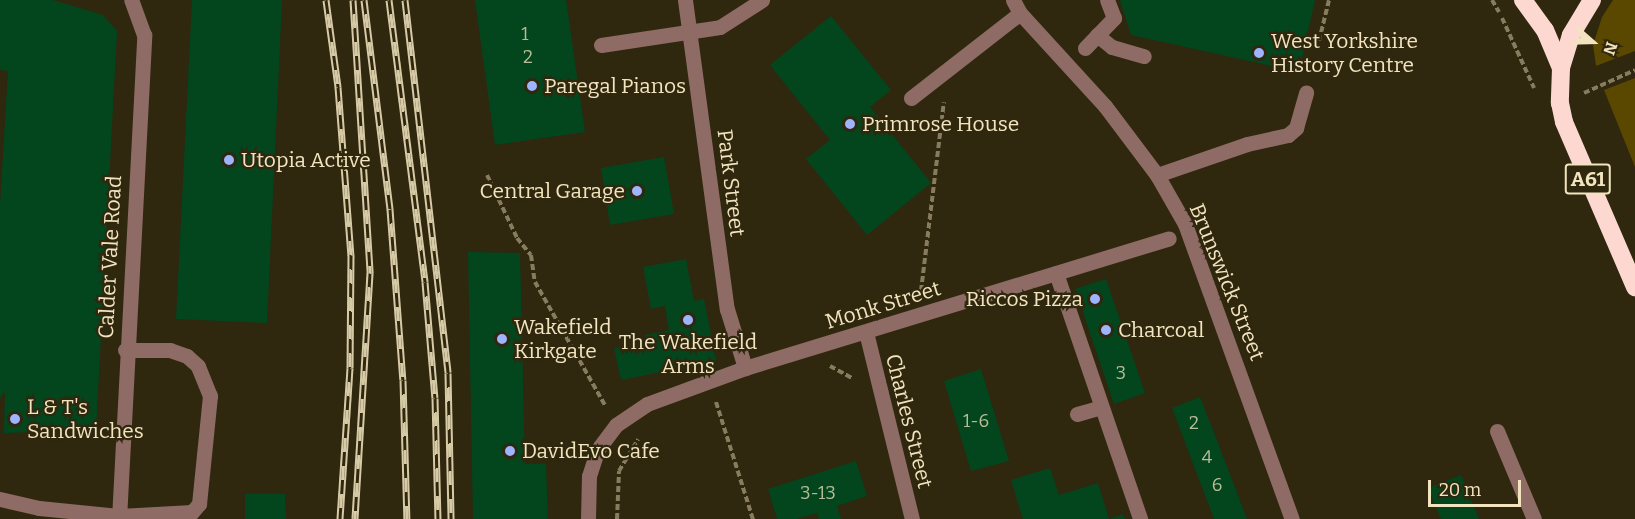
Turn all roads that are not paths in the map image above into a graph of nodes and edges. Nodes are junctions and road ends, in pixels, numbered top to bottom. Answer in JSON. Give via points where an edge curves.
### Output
{"nodes":[{"id":1,"x":131,"y":0,"type":"edge"},
{"id":2,"x":685,"y":0,"type":"edge"},
{"id":3,"x":762,"y":0,"type":"edge"},
{"id":4,"x":1107,"y":0,"type":"edge"},
{"id":5,"x":1523,"y":0,"type":"edge"},
{"id":6,"x":1592,"y":0,"type":"edge"},
{"id":7,"x":1016,"y":6,"type":"edge"},
{"id":8,"x":691,"y":30,"type":"junction"},
{"id":9,"x":1097,"y":35,"type":"junction"},
{"id":10,"x":601,"y":45,"type":"dead end"},
{"id":11,"x":1085,"y":48,"type":"dead end"},
{"id":12,"x":1144,"y":56,"type":"dead end"},
{"id":13,"x":1561,"y":68,"type":"junction"},
{"id":14,"x":1306,"y":92,"type":"dead end"},
{"id":15,"x":911,"y":98,"type":"dead end"},
{"id":16,"x":1157,"y":175,"type":"junction"},
{"id":17,"x":1169,"y":238,"type":"dead end"},
{"id":18,"x":1056,"y":273,"type":"junction"},
{"id":19,"x":1635,"y":287,"type":"edge"},
{"id":20,"x":866,"y":332,"type":"junction"},
{"id":21,"x":125,"y":350,"type":"junction"},
{"id":22,"x":745,"y":368,"type":"junction"},
{"id":23,"x":1101,"y":407,"type":"junction"},
{"id":24,"x":1077,"y":414,"type":"dead end"},
{"id":25,"x":1497,"y":431,"type":"dead end"},
{"id":26,"x":0,"y":499,"type":"edge"},
{"id":27,"x":119,"y":517,"type":"edge"},
{"id":28,"x":588,"y":519,"type":"edge"},
{"id":29,"x":912,"y":519,"type":"edge"},
{"id":30,"x":1140,"y":519,"type":"edge"},
{"id":31,"x":1292,"y":519,"type":"edge"},
{"id":32,"x":1534,"y":519,"type":"edge"}],
"edges":[{"from":1,"to":21,"type":"street","name":"Calder Vale Road","via":[[144,35]]},
{"from":2,"to":8,"type":"street","name":"Park Street"},
{"from":3,"to":8,"type":"street","via":[[720,27]]},
{"from":4,"to":9,"type":"street","via":[[1114,18]]},
{"from":5,"to":13,"type":"highway","number":"A61","via":[[1545,30]]},
{"from":6,"to":13,"type":"highway","number":"A61","via":[[1571,35]]},
{"from":7,"to":15,"type":"street"},
{"from":7,"to":16,"type":"street","name":"Brunswick Street","via":[[1105,106]]},
{"from":8,"to":10,"type":"street"},
{"from":8,"to":22,"type":"street","name":"Park Street","via":[[725,298]]},
{"from":9,"to":11,"type":"street"},
{"from":9,"to":12,"type":"street","via":[[1112,47]]},
{"from":13,"to":19,"type":"highway","number":"A61","via":[[1564,122]]},
{"from":14,"to":16,"type":"street","via":[[1296,128],[1288,135],[1247,144]]},
{"from":16,"to":31,"type":"street","name":"Brunswick Street","via":[[1189,232]]},
{"from":17,"to":18,"type":"street","name":"Monk Street"},
{"from":18,"to":20,"type":"street","name":"Monk Street"},
{"from":18,"to":23,"type":"street"},
{"from":20,"to":22,"type":"street","name":"Monk Street"},
{"from":20,"to":29,"type":"street","name":"Charles Street"},
{"from":21,"to":27,"type":"street","name":"Calder Vale Road"},
{"from":21,"to":27,"type":"street","via":[[170,350],[188,356],[198,366],[210,396],[199,504],[192,512]]},
{"from":22,"to":28,"type":"street","name":"Monk Street","via":[[647,404],[616,425],[598,449],[589,476]]},
{"from":23,"to":24,"type":"street"},
{"from":23,"to":30,"type":"street"},
{"from":25,"to":32,"type":"street"},
{"from":26,"to":27,"type":"street","via":[[39,508]]}]}
